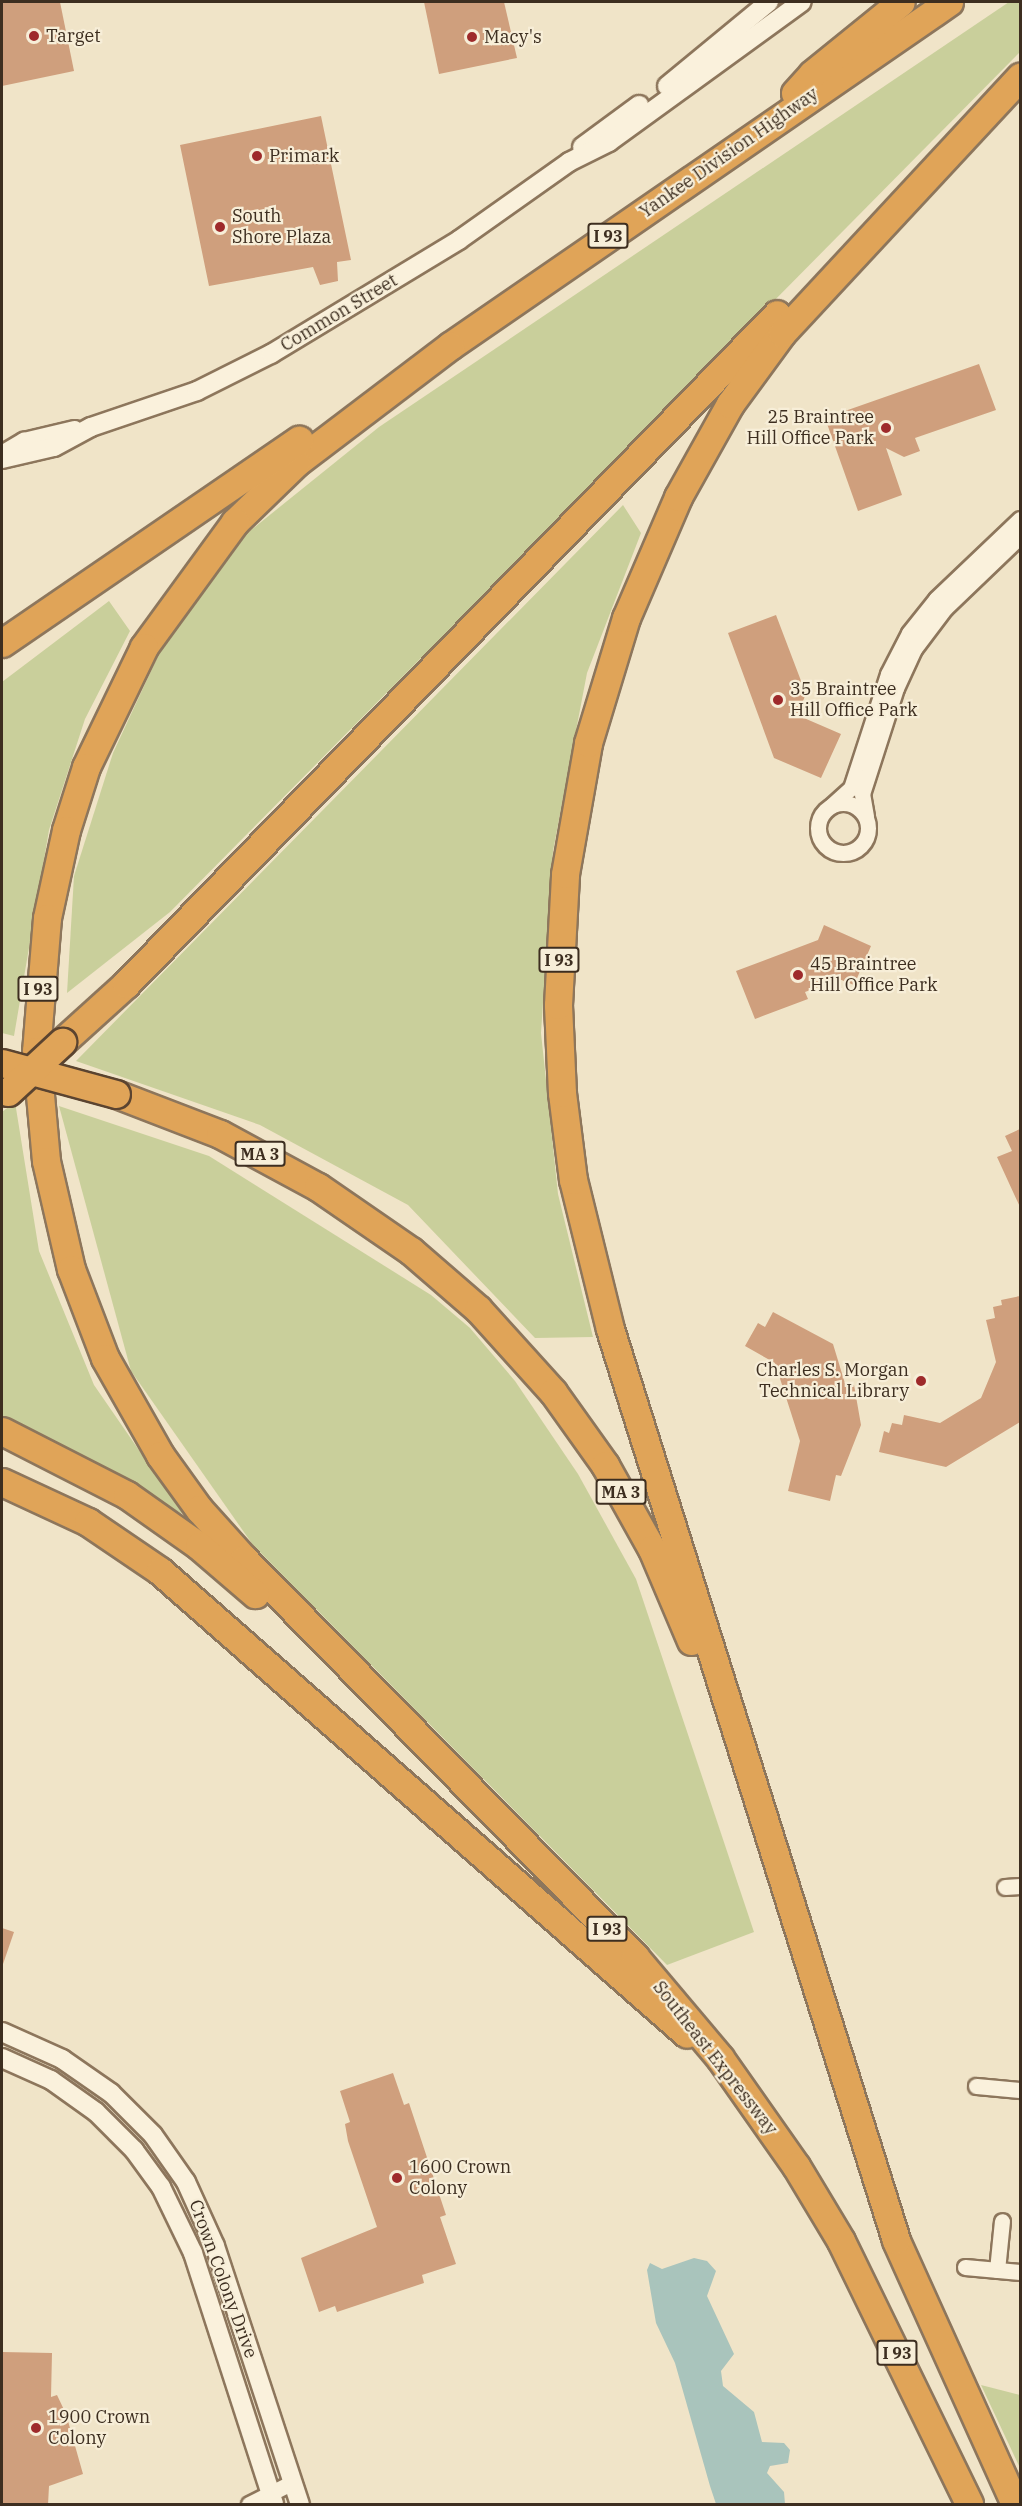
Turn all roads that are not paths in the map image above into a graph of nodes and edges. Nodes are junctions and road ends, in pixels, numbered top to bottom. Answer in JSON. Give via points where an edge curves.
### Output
{"nodes":[{"id":1,"x":769,"y":2,"type":"edge"},
{"id":2,"x":802,"y":2,"type":"edge"},
{"id":3,"x":901,"y":2,"type":"edge"},
{"id":4,"x":949,"y":2,"type":"edge"},
{"id":5,"x":1020,"y":77,"type":"edge"},
{"id":6,"x":766,"y":127,"type":"junction"},
{"id":7,"x":569,"y":162,"type":"junction"},
{"id":8,"x":917,"y":186,"type":"junction"},
{"id":9,"x":450,"y":346,"type":"junction"},
{"id":10,"x":2,"y":457,"type":"edge"},
{"id":11,"x":1020,"y":519,"type":"edge"},
{"id":12,"x":1020,"y":536,"type":"edge"},
{"id":13,"x":2,"y":643,"type":"edge"},
{"id":14,"x":832,"y":805,"type":"junction"},
{"id":15,"x":866,"y":816,"type":"junction"},
{"id":16,"x":2,"y":1056,"type":"edge"},
{"id":17,"x":52,"y":1075,"type":"junction"},
{"id":18,"x":4,"y":1085,"type":"edge"},
{"id":19,"x":2,"y":1431,"type":"edge"},
{"id":20,"x":2,"y":1482,"type":"edge"},
{"id":21,"x":363,"y":1681,"type":"junction"},
{"id":22,"x":760,"y":1808,"type":"junction"},
{"id":23,"x":2,"y":2032,"type":"edge"},
{"id":24,"x":2,"y":2058,"type":"edge"},
{"id":25,"x":720,"y":2058,"type":"junction"},
{"id":26,"x":976,"y":2086,"type":"dead end"},
{"id":27,"x":1020,"y":2090,"type":"edge"},
{"id":28,"x":1002,"y":2221,"type":"dead end"},
{"id":29,"x":965,"y":2267,"type":"dead end"},
{"id":30,"x":997,"y":2270,"type":"junction"},
{"id":31,"x":1020,"y":2272,"type":"edge"},
{"id":32,"x":292,"y":2482,"type":"junction"},
{"id":33,"x":273,"y":2499,"type":"edge"},
{"id":34,"x":249,"y":2505,"type":"edge"},
{"id":35,"x":300,"y":2505,"type":"edge"},
{"id":36,"x":969,"y":2505,"type":"edge"},
{"id":37,"x":1015,"y":2505,"type":"edge"}],
"edges":[{"from":1,"to":7,"type":"street","name":"Common Street","via":[[681,76],[585,144]]},
{"from":2,"to":7,"type":"street","name":"Common Street","via":[[609,142]]},
{"from":3,"to":6,"type":"highway","via":[[812,74]]},
{"from":4,"to":6,"type":"highway","name":"Yankee Division Highway","number":"I 93"},
{"from":5,"to":8,"type":"highway","number":"I 93"},
{"from":6,"to":9,"type":"highway","name":"Yankee Division Highway","number":"I 93"},
{"from":7,"to":10,"type":"street","name":"Common Street","via":[[459,240],[255,363],[191,394],[92,428],[54,447]]},
{"from":8,"to":18,"type":"highway","bridge":true,"via":[[855,233],[143,967],[62,1042]]},
{"from":8,"to":22,"type":"highway","number":"I 93","via":[[768,350],[718,423],[678,496],[641,576],[604,680],[578,787],[563,895],[560,1060],[584,1233]]},
{"from":9,"to":13,"type":"highway","via":[[383,383]]},
{"from":9,"to":21,"type":"highway","number":"I 93","via":[[264,491],[207,555],[155,628],[104,726],[72,809],[47,918],[37,1006],[38,1094],[50,1182],[71,1269],[105,1358],[148,1436],[199,1509]]},
{"from":11,"to":14,"type":"street","via":[[936,599],[909,633],[884,683],[851,788]]},
{"from":12,"to":15,"type":"street","via":[[938,616],[909,658],[862,794]]},
{"from":14,"to":15,"type":"street","via":[[849,803]]},
{"from":14,"to":15,"type":"street","via":[[822,813],[818,829],[824,844],[836,852],[849,852],[864,843],[869,829]]},
{"from":16,"to":17,"type":"highway","bridge":true},
{"from":17,"to":18,"type":"highway","number":"MA 3","bridge":true},
{"from":17,"to":22,"type":"highway","number":"MA 3","bridge":true,"via":[[116,1094],[230,1139],[337,1199],[437,1272],[525,1358],[593,1446],[642,1529],[686,1629],[723,1732]]},
{"from":19,"to":21,"type":"highway","via":[[88,1472],[163,1519],[297,1633]]},
{"from":20,"to":25,"type":"highway","via":[[88,1522],[160,1572],[663,2016]]},
{"from":21,"to":25,"type":"highway","name":"Southeast Expressway","number":"I 93","via":[[635,1957]]},
{"from":22,"to":37,"type":"highway","number":"I 93","via":[[901,2254]]},
{"from":23,"to":32,"type":"street","name":"Crown Colony Drive","via":[[57,2056],[102,2086],[145,2126],[180,2173],[211,2233]]},
{"from":24,"to":33,"type":"street","name":"Crown Colony Drive","via":[[51,2080],[96,2112],[161,2187],[192,2253]]},
{"from":25,"to":36,"type":"highway","name":"Southeast Expressway","number":"I 93","via":[[835,2231]]},
{"from":26,"to":27,"type":"street"},
{"from":28,"to":30,"type":"street"},
{"from":29,"to":30,"type":"street"},
{"from":30,"to":31,"type":"street"},
{"from":32,"to":33,"type":"street"},
{"from":32,"to":35,"type":"street","name":"Crown Colony Drive"},
{"from":33,"to":34,"type":"street"}]}
